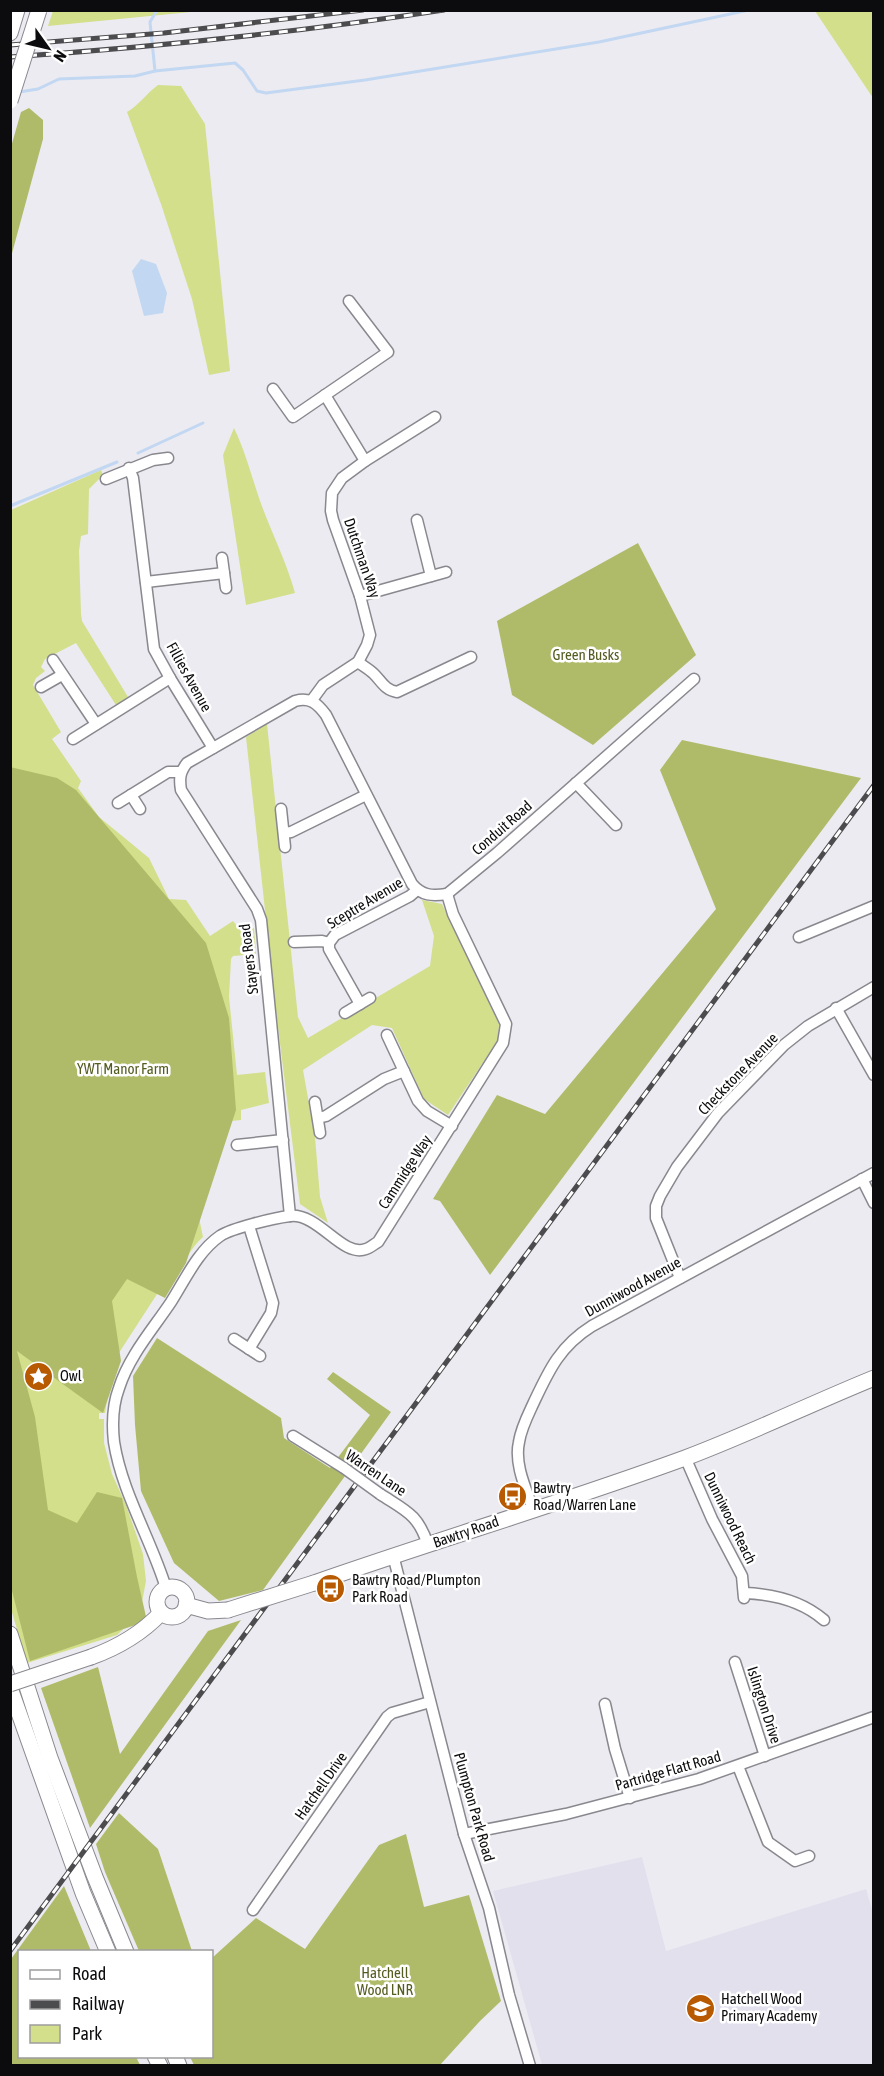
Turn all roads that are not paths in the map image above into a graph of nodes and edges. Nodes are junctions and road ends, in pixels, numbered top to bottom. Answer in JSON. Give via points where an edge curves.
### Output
{"nodes":[{"id":1,"x":17,"y":10,"type":"edge"},
{"id":2,"x":39,"y":10,"type":"edge"},
{"id":3,"x":10,"y":33,"type":"edge"},
{"id":4,"x":10,"y":101,"type":"edge"},
{"id":5,"x":349,"y":301,"type":"dead end"},
{"id":6,"x":273,"y":389,"type":"dead end"},
{"id":7,"x":325,"y":395,"type":"junction"},
{"id":8,"x":435,"y":417,"type":"dead end"},
{"id":9,"x":168,"y":458,"type":"dead end"},
{"id":10,"x":365,"y":461,"type":"junction"},
{"id":11,"x":129,"y":468,"type":"junction"},
{"id":12,"x":106,"y":480,"type":"dead end"},
{"id":13,"x":417,"y":520,"type":"dead end"},
{"id":14,"x":222,"y":558,"type":"dead end"},
{"id":15,"x":446,"y":572,"type":"dead end"},
{"id":16,"x":224,"y":573,"type":"junction"},
{"id":17,"x":431,"y":576,"type":"junction"},
{"id":18,"x":146,"y":582,"type":"junction"},
{"id":19,"x":226,"y":588,"type":"dead end"},
{"id":20,"x":360,"y":596,"type":"junction"},
{"id":21,"x":471,"y":657,"type":"dead end"},
{"id":22,"x":53,"y":660,"type":"dead end"},
{"id":23,"x":358,"y":662,"type":"junction"},
{"id":24,"x":62,"y":675,"type":"junction"},
{"id":25,"x":170,"y":678,"type":"junction"},
{"id":26,"x":694,"y":679,"type":"dead end"},
{"id":27,"x":41,"y":687,"type":"dead end"},
{"id":28,"x":312,"y":700,"type":"junction"},
{"id":29,"x":96,"y":724,"type":"junction"},
{"id":30,"x":73,"y":739,"type":"dead end"},
{"id":31,"x":213,"y":748,"type":"junction"},
{"id":32,"x":180,"y":772,"type":"junction"},
{"id":33,"x":576,"y":783,"type":"junction"},
{"id":34,"x":130,"y":795,"type":"junction"},
{"id":35,"x":366,"y":795,"type":"junction"},
{"id":36,"x":118,"y":803,"type":"dead end"},
{"id":37,"x":140,"y":809,"type":"dead end"},
{"id":38,"x":281,"y":809,"type":"dead end"},
{"id":39,"x":616,"y":825,"type":"dead end"},
{"id":40,"x":284,"y":833,"type":"junction"},
{"id":41,"x":285,"y":847,"type":"dead end"},
{"id":42,"x":417,"y":890,"type":"junction"},
{"id":43,"x":447,"y":894,"type":"junction"},
{"id":44,"x":873,"y":906,"type":"edge"},
{"id":45,"x":799,"y":937,"type":"dead end"},
{"id":46,"x":294,"y":942,"type":"dead end"},
{"id":47,"x":329,"y":943,"type":"junction"},
{"id":48,"x":873,"y":987,"type":"edge"},
{"id":49,"x":370,"y":998,"type":"dead end"},
{"id":50,"x":360,"y":1004,"type":"junction"},
{"id":51,"x":836,"y":1008,"type":"junction"},
{"id":52,"x":345,"y":1013,"type":"dead end"},
{"id":53,"x":387,"y":1035,"type":"dead end"},
{"id":54,"x":404,"y":1071,"type":"junction"},
{"id":55,"x":873,"y":1076,"type":"edge"},
{"id":56,"x":315,"y":1102,"type":"dead end"},
{"id":57,"x":318,"y":1118,"type":"junction"},
{"id":58,"x":452,"y":1126,"type":"junction"},
{"id":59,"x":320,"y":1133,"type":"dead end"},
{"id":60,"x":284,"y":1140,"type":"junction"},
{"id":61,"x":237,"y":1145,"type":"dead end"},
{"id":62,"x":873,"y":1173,"type":"edge"},
{"id":63,"x":862,"y":1179,"type":"junction"},
{"id":64,"x":873,"y":1203,"type":"edge"},
{"id":65,"x":291,"y":1216,"type":"junction"},
{"id":66,"x":249,"y":1226,"type":"junction"},
{"id":67,"x":680,"y":1278,"type":"junction"},
{"id":68,"x":234,"y":1339,"type":"dead end"},
{"id":69,"x":249,"y":1348,"type":"junction"},
{"id":70,"x":260,"y":1356,"type":"dead end"},
{"id":71,"x":873,"y":1378,"type":"edge"},
{"id":72,"x":293,"y":1436,"type":"dead end"},
{"id":73,"x":685,"y":1458,"type":"junction"},
{"id":74,"x":533,"y":1509,"type":"junction"},
{"id":75,"x":428,"y":1545,"type":"junction"},
{"id":76,"x":393,"y":1555,"type":"junction"},
{"id":77,"x":166,"y":1588,"type":"junction"},
{"id":78,"x":186,"y":1605,"type":"junction"},
{"id":79,"x":161,"y":1613,"type":"junction"},
{"id":80,"x":824,"y":1620,"type":"dead end"},
{"id":81,"x":10,"y":1634,"type":"edge"},
{"id":82,"x":735,"y":1662,"type":"dead end"},
{"id":83,"x":10,"y":1684,"type":"edge"},
{"id":84,"x":10,"y":1688,"type":"edge"},
{"id":85,"x":430,"y":1702,"type":"junction"},
{"id":86,"x":605,"y":1704,"type":"dead end"},
{"id":87,"x":873,"y":1717,"type":"edge"},
{"id":88,"x":765,"y":1756,"type":"junction"},
{"id":89,"x":738,"y":1766,"type":"junction"},
{"id":90,"x":630,"y":1798,"type":"junction"},
{"id":91,"x":464,"y":1834,"type":"junction"},
{"id":92,"x":809,"y":1856,"type":"dead end"},
{"id":93,"x":253,"y":1910,"type":"dead end"},
{"id":94,"x":107,"y":1950,"type":"edge"},
{"id":95,"x":125,"y":1950,"type":"edge"},
{"id":96,"x":530,"y":2066,"type":"edge"}],
"edges":[{"from":1,"to":3,"type":"highway"},
{"from":2,"to":4,"type":"highway","bridge":true},
{"from":5,"to":7,"type":"street","via":[[388,352]]},
{"from":6,"to":7,"type":"street","via":[[293,417]]},
{"from":7,"to":10,"type":"street"},
{"from":8,"to":10,"type":"street","name":"Dutchman Way"},
{"from":9,"to":11,"type":"street"},
{"from":10,"to":20,"type":"street","name":"Dutchman Way","via":[[337,484],[331,502],[333,520]]},
{"from":11,"to":12,"type":"street"},
{"from":11,"to":18,"type":"street","name":"Fillies Avenue"},
{"from":13,"to":17,"type":"street"},
{"from":14,"to":16,"type":"street"},
{"from":15,"to":17,"type":"street"},
{"from":16,"to":18,"type":"street"},
{"from":16,"to":19,"type":"street"},
{"from":17,"to":20,"type":"street"},
{"from":18,"to":25,"type":"street","name":"Fillies Avenue","via":[[154,649]]},
{"from":20,"to":23,"type":"street","name":"Dutchman Way","via":[[370,635]]},
{"from":21,"to":23,"type":"street","via":[[397,692],[390,691]]},
{"from":22,"to":24,"type":"street"},
{"from":23,"to":28,"type":"street","via":[[323,685]]},
{"from":24,"to":27,"type":"street"},
{"from":24,"to":29,"type":"street"},
{"from":25,"to":29,"type":"street"},
{"from":25,"to":31,"type":"street","name":"Fillies Avenue"},
{"from":26,"to":33,"type":"street","name":"Conduit Road"},
{"from":28,"to":31,"type":"street","via":[[295,701]]},
{"from":28,"to":35,"type":"street","via":[[326,716]]},
{"from":29,"to":30,"type":"street"},
{"from":31,"to":32,"type":"street","via":[[187,763]]},
{"from":32,"to":34,"type":"street","via":[[168,772]]},
{"from":32,"to":60,"type":"street","name":"Stayers Road","via":[[181,790],[261,920]]},
{"from":33,"to":39,"type":"street"},
{"from":33,"to":43,"type":"street","name":"Conduit Road"},
{"from":34,"to":36,"type":"street"},
{"from":34,"to":37,"type":"street"},
{"from":35,"to":40,"type":"street"},
{"from":35,"to":42,"type":"street"},
{"from":38,"to":40,"type":"street"},
{"from":40,"to":41,"type":"street"},
{"from":42,"to":43,"type":"street","via":[[424,894]]},
{"from":42,"to":47,"type":"street","name":"Sceptre Avenue","via":[[335,935]]},
{"from":43,"to":58,"type":"street","name":"Cammidge Way","via":[[506,1024],[503,1042]]},
{"from":44,"to":45,"type":"street"},
{"from":46,"to":47,"type":"street","name":"Sceptre Avenue"},
{"from":47,"to":50,"type":"street","name":"Sceptre Avenue"},
{"from":48,"to":51,"type":"street","name":"Checkstone Avenue"},
{"from":49,"to":50,"type":"street"},
{"from":50,"to":52,"type":"street"},
{"from":51,"to":55,"type":"street"},
{"from":51,"to":67,"type":"street","name":"Checkstone Avenue","via":[[784,1045],[718,1113],[660,1196],[656,1218]]},
{"from":53,"to":54,"type":"street"},
{"from":54,"to":57,"type":"street"},
{"from":54,"to":58,"type":"street","via":[[418,1101]]},
{"from":56,"to":57,"type":"street"},
{"from":57,"to":59,"type":"street"},
{"from":58,"to":65,"type":"street","name":"Cammidge Way","via":[[378,1242],[365,1250],[354,1250],[313,1222]]},
{"from":60,"to":61,"type":"street"},
{"from":60,"to":65,"type":"street","name":"Stayers Road"},
{"from":62,"to":63,"type":"street","name":"Dunniwood Avenue"},
{"from":63,"to":64,"type":"street"},
{"from":63,"to":67,"type":"street","name":"Dunniwood Avenue"},
{"from":65,"to":66,"type":"street"},
{"from":66,"to":69,"type":"street","via":[[273,1303]]},
{"from":66,"to":77,"type":"street","via":[[222,1234],[204,1251],[143,1342],[118,1388],[113,1412],[114,1442]]},
{"from":67,"to":74,"type":"street","name":"Dunniwood Avenue","via":[[592,1326],[561,1352],[518,1442],[519,1465]]},
{"from":68,"to":69,"type":"street"},
{"from":69,"to":70,"type":"street"},
{"from":71,"to":73,"type":"highway","name":"Bawtry Road"},
{"from":72,"to":75,"type":"street","name":"Warren Lane","bridge":true,"via":[[415,1517]]},
{"from":73,"to":74,"type":"highway","name":"Bawtry Road"},
{"from":73,"to":80,"type":"street","name":"Dunniwood Reach","via":[[742,1576],[744,1596],[782,1598],[808,1607]]},
{"from":74,"to":75,"type":"highway","name":"Bawtry Road"},
{"from":75,"to":76,"type":"highway","name":"Bawtry Road"},
{"from":76,"to":78,"type":"highway","name":"Bawtry Road","bridge":true,"via":[[228,1610],[208,1611]]},
{"from":76,"to":85,"type":"street","name":"Plumpton Park Road"},
{"from":77,"to":78,"type":"highway","via":[[181,1590]]},
{"from":77,"to":79,"type":"highway","via":[[157,1599]]},
{"from":78,"to":79,"type":"highway","via":[[176,1616]]},
{"from":79,"to":83,"type":"highway","bridge":true,"via":[[134,1637],[114,1648]]},
{"from":81,"to":95,"type":"highway","via":[[50,1758]]},
{"from":82,"to":88,"type":"street","name":"Islington Drive"},
{"from":84,"to":94,"type":"highway"},
{"from":85,"to":91,"type":"street","name":"Plumpton Park Road"},
{"from":85,"to":93,"type":"street","name":"Hatchell Drive","via":[[387,1718]]},
{"from":86,"to":90,"type":"street"},
{"from":87,"to":88,"type":"street","name":"Partridge Flatt Road"},
{"from":88,"to":89,"type":"street","name":"Partridge Flatt Road"},
{"from":89,"to":90,"type":"street","name":"Partridge Flatt Road"},
{"from":89,"to":92,"type":"street","via":[[768,1842],[795,1861]]},
{"from":90,"to":91,"type":"street","name":"Partridge Flatt Road"},
{"from":91,"to":96,"type":"street","name":"Plumpton Park Road","via":[[489,1908]]}]}
